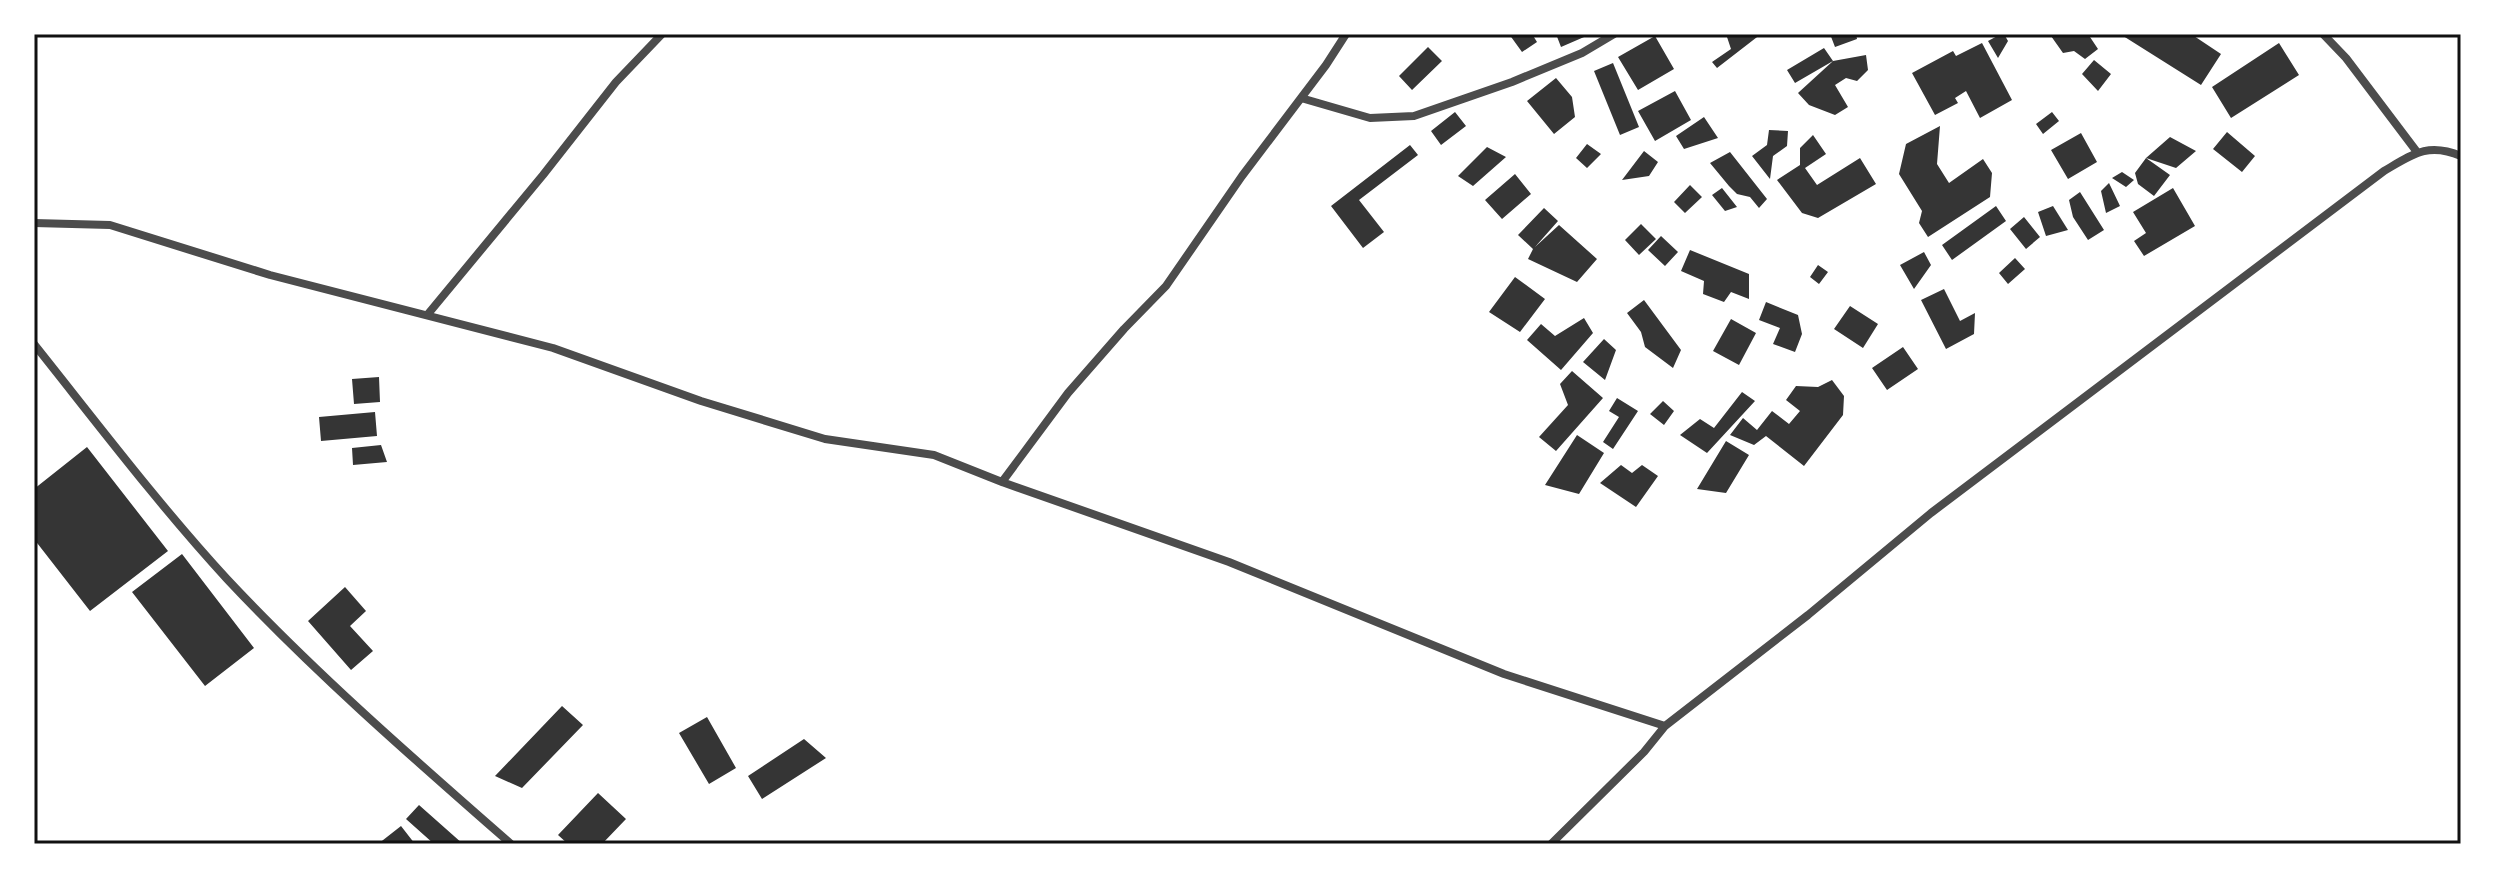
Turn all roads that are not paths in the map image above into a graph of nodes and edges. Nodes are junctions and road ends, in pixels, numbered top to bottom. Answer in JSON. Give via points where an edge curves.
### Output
{"nodes":[{"id":1,"x":662,"y":34,"type":"edge"},
{"id":2,"x":1346,"y":34,"type":"edge"},
{"id":3,"x":1614,"y":34,"type":"edge"},
{"id":4,"x":2323,"y":34,"type":"edge"},
{"id":5,"x":1301,"y":98,"type":"junction"},
{"id":6,"x":2417,"y":152,"type":"junction"},
{"id":7,"x":2461,"y":156,"type":"edge"},
{"id":8,"x":34,"y":223,"type":"edge"},
{"id":9,"x":428,"y":314,"type":"junction"},
{"id":10,"x":34,"y":344,"type":"edge"},
{"id":11,"x":1002,"y":482,"type":"junction"},
{"id":12,"x":1665,"y":726,"type":"junction"},
{"id":13,"x":511,"y":844,"type":"edge"},
{"id":14,"x":1551,"y":844,"type":"edge"}],
"edges":[{"from":1,"to":9,"type":"street","via":[[616,82]]},
{"from":2,"to":5,"type":"street"},
{"from":3,"to":5,"type":"street","via":[[1512,82],[1414,116],[1370,118]]},
{"from":4,"to":6,"type":"street"},
{"from":5,"to":11,"type":"street","via":[[1166,286],[1068,393]]},
{"from":6,"to":7,"type":"street","via":[[2443,149]]},
{"from":6,"to":12,"type":"street","via":[[2384,171],[1931,513]]},
{"from":8,"to":9,"type":"street","via":[[110,225],[270,275]]},
{"from":9,"to":11,"type":"street","via":[[553,348],[825,439],[934,455]]},
{"from":10,"to":13,"type":"street","via":[[227,578],[311,663]]},
{"from":11,"to":12,"type":"street","via":[[1229,562],[1504,674]]},
{"from":12,"to":14,"type":"street"}]}
